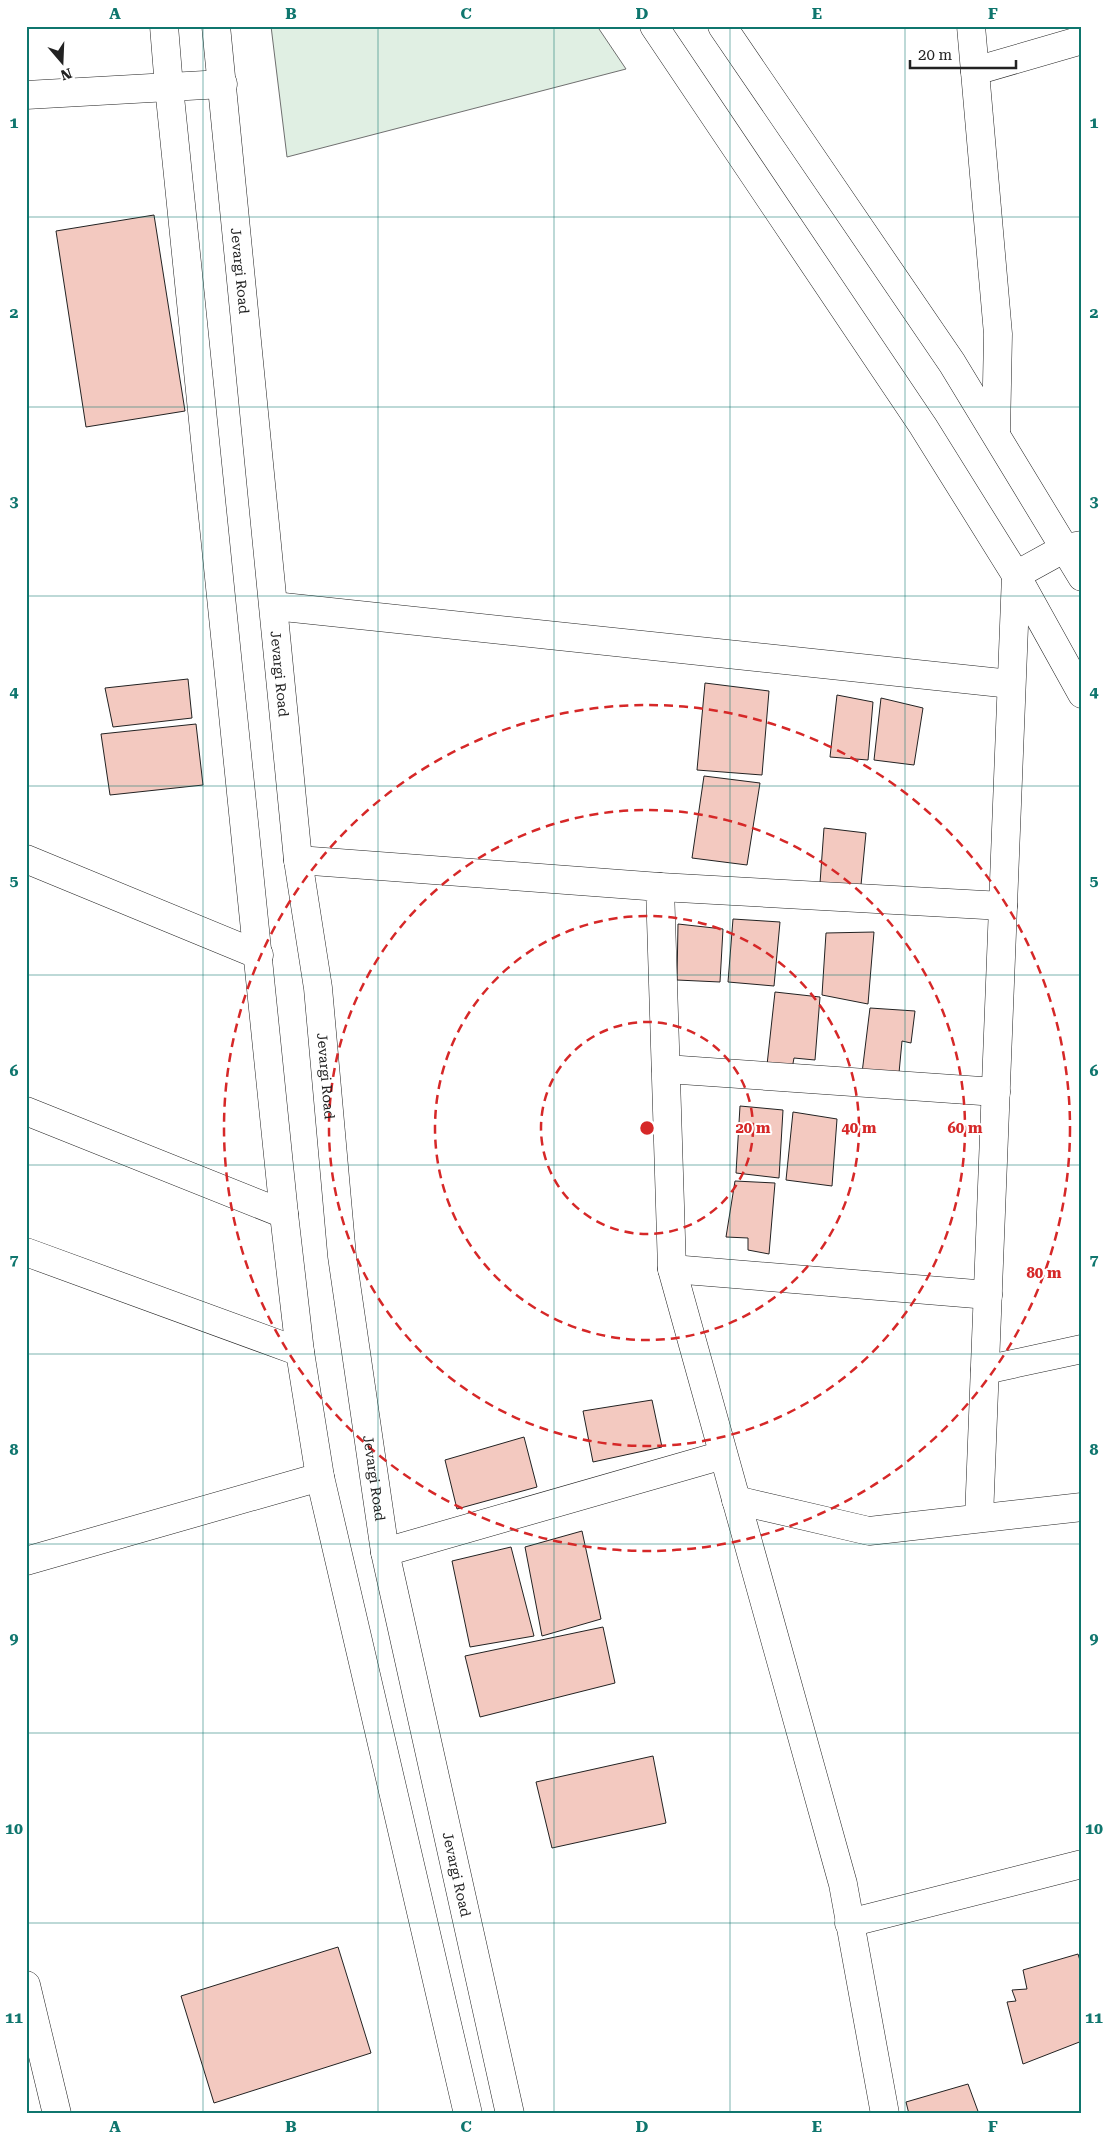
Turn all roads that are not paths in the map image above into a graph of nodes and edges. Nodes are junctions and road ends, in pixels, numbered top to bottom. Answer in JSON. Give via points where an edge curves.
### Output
{"nodes":[{"id":1,"x":164,"y":26,"type":"edge"},
{"id":2,"x":216,"y":26,"type":"edge"},
{"id":3,"x":654,"y":26,"type":"edge"},
{"id":4,"x":722,"y":26,"type":"edge"},
{"id":5,"x":971,"y":26,"type":"edge"},
{"id":6,"x":1082,"y":40,"type":"edge"},
{"id":7,"x":975,"y":71,"type":"junction"},
{"id":8,"x":223,"y":84,"type":"junction"},
{"id":9,"x":169,"y":87,"type":"junction"},
{"id":10,"x":26,"y":95,"type":"edge"},
{"id":11,"x":996,"y":434,"type":"junction"},
{"id":12,"x":1073,"y":546,"type":"edge"},
{"id":13,"x":1016,"y":575,"type":"junction"},
{"id":14,"x":1082,"y":577,"type":"edge"},
{"id":15,"x":274,"y":606,"type":"junction"},
{"id":16,"x":1012,"y":684,"type":"junction"},
{"id":17,"x":1082,"y":694,"type":"edge"},
{"id":18,"x":26,"y":859,"type":"edge"},
{"id":19,"x":298,"y":860,"type":"junction"},
{"id":20,"x":660,"y":887,"type":"junction"},
{"id":21,"x":1003,"y":906,"type":"junction"},
{"id":22,"x":258,"y":955,"type":"junction"},
{"id":23,"x":666,"y":1069,"type":"junction"},
{"id":24,"x":996,"y":1092,"type":"junction"},
{"id":25,"x":26,"y":1111,"type":"edge"},
{"id":26,"x":284,"y":1214,"type":"junction"},
{"id":27,"x":26,"y":1252,"type":"edge"},
{"id":28,"x":672,"y":1269,"type":"junction"},
{"id":29,"x":988,"y":1295,"type":"junction"},
{"id":30,"x":1082,"y":1350,"type":"edge"},
{"id":31,"x":300,"y":1352,"type":"junction"},
{"id":32,"x":985,"y":1370,"type":"junction"},
{"id":33,"x":723,"y":1455,"type":"junction"},
{"id":34,"x":320,"y":1478,"type":"junction"},
{"id":35,"x":736,"y":1500,"type":"junction"},
{"id":36,"x":1082,"y":1507,"type":"edge"},
{"id":37,"x":979,"y":1518,"type":"junction"},
{"id":38,"x":385,"y":1552,"type":"junction"},
{"id":39,"x":26,"y":1561,"type":"edge"},
{"id":40,"x":1082,"y":1864,"type":"edge"},
{"id":41,"x":849,"y":1923,"type":"junction"},
{"id":42,"x":26,"y":1985,"type":"edge"},
{"id":43,"x":57,"y":2114,"type":"edge"},
{"id":44,"x":468,"y":2114,"type":"edge"},
{"id":45,"x":510,"y":2114,"type":"edge"},
{"id":46,"x":885,"y":2114,"type":"edge"}],
"edges":[{"from":1,"to":9,"type":"street"},
{"from":2,"to":8,"type":"street","name":"Jevargi Road"},
{"from":3,"to":13,"type":"street","via":[[923,426]]},
{"from":4,"to":11,"type":"street","via":[[952,363]]},
{"from":5,"to":7,"type":"street"},
{"from":6,"to":7,"type":"street"},
{"from":7,"to":11,"type":"street","via":[[998,334]]},
{"from":8,"to":9,"type":"street"},
{"from":8,"to":15,"type":"street","name":"Jevargi Road"},
{"from":9,"to":10,"type":"street"},
{"from":9,"to":22,"type":"street"},
{"from":11,"to":12,"type":"street"},
{"from":12,"to":13,"type":"street"},
{"from":12,"to":14,"type":"street"},
{"from":13,"to":16,"type":"street"},
{"from":13,"to":17,"type":"street"},
{"from":15,"to":16,"type":"street"},
{"from":15,"to":19,"type":"street","name":"Jevargi Road"},
{"from":16,"to":21,"type":"street"},
{"from":18,"to":22,"type":"street"},
{"from":19,"to":20,"type":"street"},
{"from":19,"to":38,"type":"street","name":"Jevargi Road","via":[[318,988],[342,1256]]},
{"from":20,"to":21,"type":"street"},
{"from":20,"to":23,"type":"street"},
{"from":21,"to":24,"type":"street"},
{"from":22,"to":26,"type":"street"},
{"from":23,"to":24,"type":"street"},
{"from":23,"to":28,"type":"street"},
{"from":24,"to":29,"type":"street"},
{"from":25,"to":26,"type":"street"},
{"from":26,"to":31,"type":"street"},
{"from":27,"to":31,"type":"street"},
{"from":28,"to":29,"type":"street"},
{"from":28,"to":33,"type":"street"},
{"from":29,"to":32,"type":"street"},
{"from":30,"to":32,"type":"street"},
{"from":31,"to":34,"type":"street"},
{"from":32,"to":37,"type":"street"},
{"from":33,"to":35,"type":"street"},
{"from":33,"to":38,"type":"street"},
{"from":34,"to":39,"type":"street"},
{"from":34,"to":44,"type":"street"},
{"from":35,"to":37,"type":"street","via":[[868,1531]]},
{"from":35,"to":41,"type":"street","via":[[843,1884]]},
{"from":36,"to":37,"type":"street"},
{"from":38,"to":45,"type":"street","name":"Jevargi Road"},
{"from":40,"to":41,"type":"street"},
{"from":41,"to":46,"type":"street"},
{"from":42,"to":43,"type":"street"}]}
